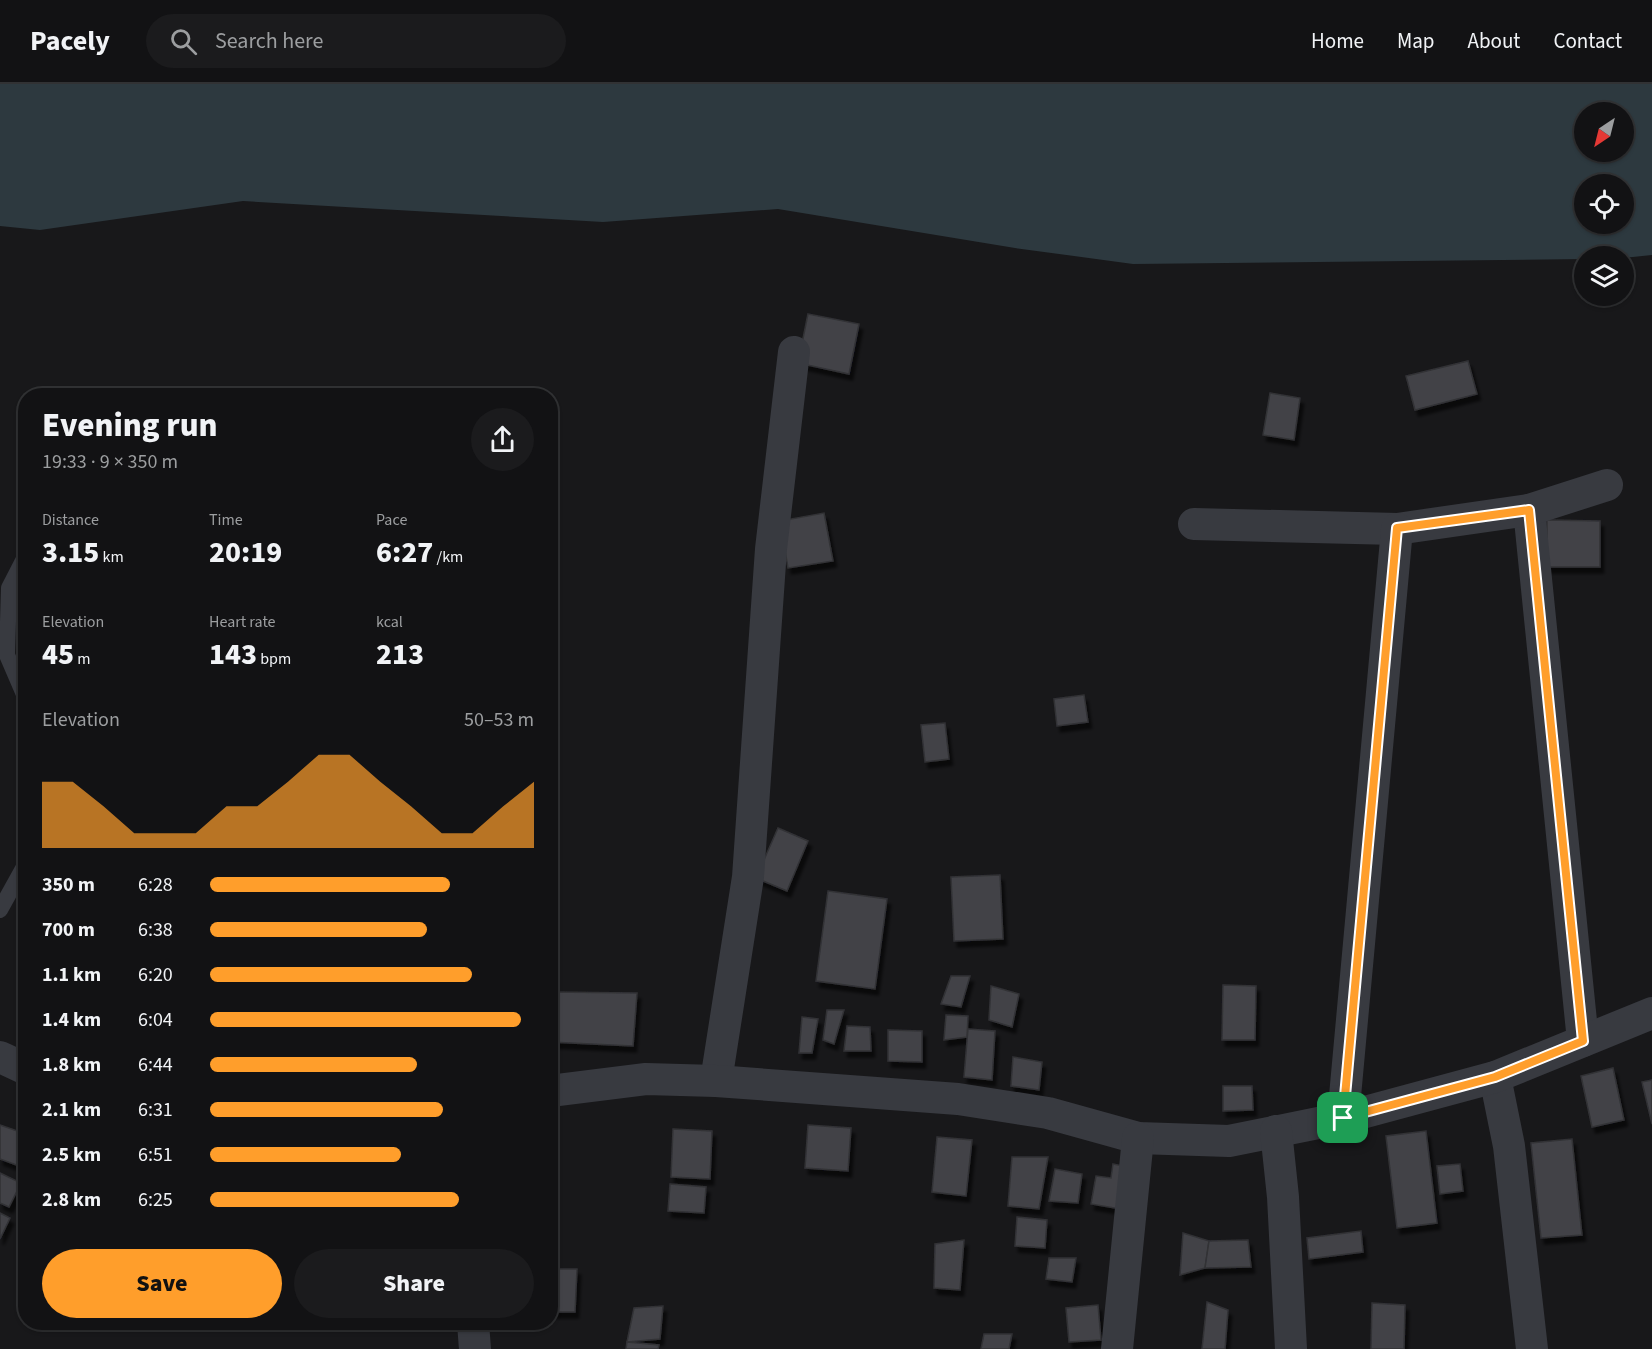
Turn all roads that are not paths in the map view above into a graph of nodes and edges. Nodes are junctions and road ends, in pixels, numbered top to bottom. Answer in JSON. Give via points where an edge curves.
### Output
{"nodes":[{"id":1,"x":794,"y":352,"type":"dead end"},
{"id":2,"x":1607,"y":485,"type":"dead end"},
{"id":3,"x":1529,"y":510,"type":"junction"},
{"id":4,"x":1194,"y":524,"type":"dead end"},
{"id":5,"x":1397,"y":528,"type":"junction"},
{"id":6,"x":18,"y":571,"type":"edge"},
{"id":7,"x":18,"y":680,"type":"edge"},
{"id":8,"x":18,"y":877,"type":"edge"},
{"id":9,"x":0,"y":910,"type":"edge"},
{"id":10,"x":1652,"y":1013,"type":"edge"},
{"id":11,"x":1583,"y":1041,"type":"junction"},
{"id":12,"x":0,"y":1057,"type":"edge"},
{"id":13,"x":18,"y":1065,"type":"edge"},
{"id":14,"x":1495,"y":1077,"type":"junction"},
{"id":15,"x":716,"y":1081,"type":"junction"},
{"id":16,"x":558,"y":1090,"type":"edge"},
{"id":17,"x":1343,"y":1118,"type":"junction"},
{"id":18,"x":1276,"y":1131,"type":"junction"},
{"id":19,"x":1138,"y":1138,"type":"junction"},
{"id":20,"x":474,"y":1330,"type":"edge"},
{"id":21,"x":476,"y":1349,"type":"edge"},
{"id":22,"x":1117,"y":1349,"type":"edge"},
{"id":23,"x":1291,"y":1349,"type":"edge"},
{"id":24,"x":1532,"y":1349,"type":"edge"}],
"edges":[{"from":1,"to":15,"type":"street","via":[[771,549],[748,877]]},
{"from":2,"to":3,"type":"street"},
{"from":3,"to":5,"type":"street"},
{"from":3,"to":11,"type":"street"},
{"from":4,"to":5,"type":"street"},
{"from":5,"to":17,"type":"street"},
{"from":6,"to":7,"type":"lane","via":[[9,588],[7,655]]},
{"from":8,"to":9,"type":"lane"},
{"from":10,"to":11,"type":"street"},
{"from":11,"to":14,"type":"street"},
{"from":12,"to":13,"type":"street"},
{"from":14,"to":17,"type":"street"},
{"from":14,"to":24,"type":"street","via":[[1509,1146]]},
{"from":15,"to":16,"type":"street","via":[[646,1079]]},
{"from":15,"to":19,"type":"street","via":[[958,1099],[1048,1113]]},
{"from":17,"to":18,"type":"street"},
{"from":18,"to":19,"type":"street","via":[[1229,1141]]},
{"from":18,"to":23,"type":"street"},
{"from":19,"to":22,"type":"street"},
{"from":20,"to":21,"type":"street"}]}
